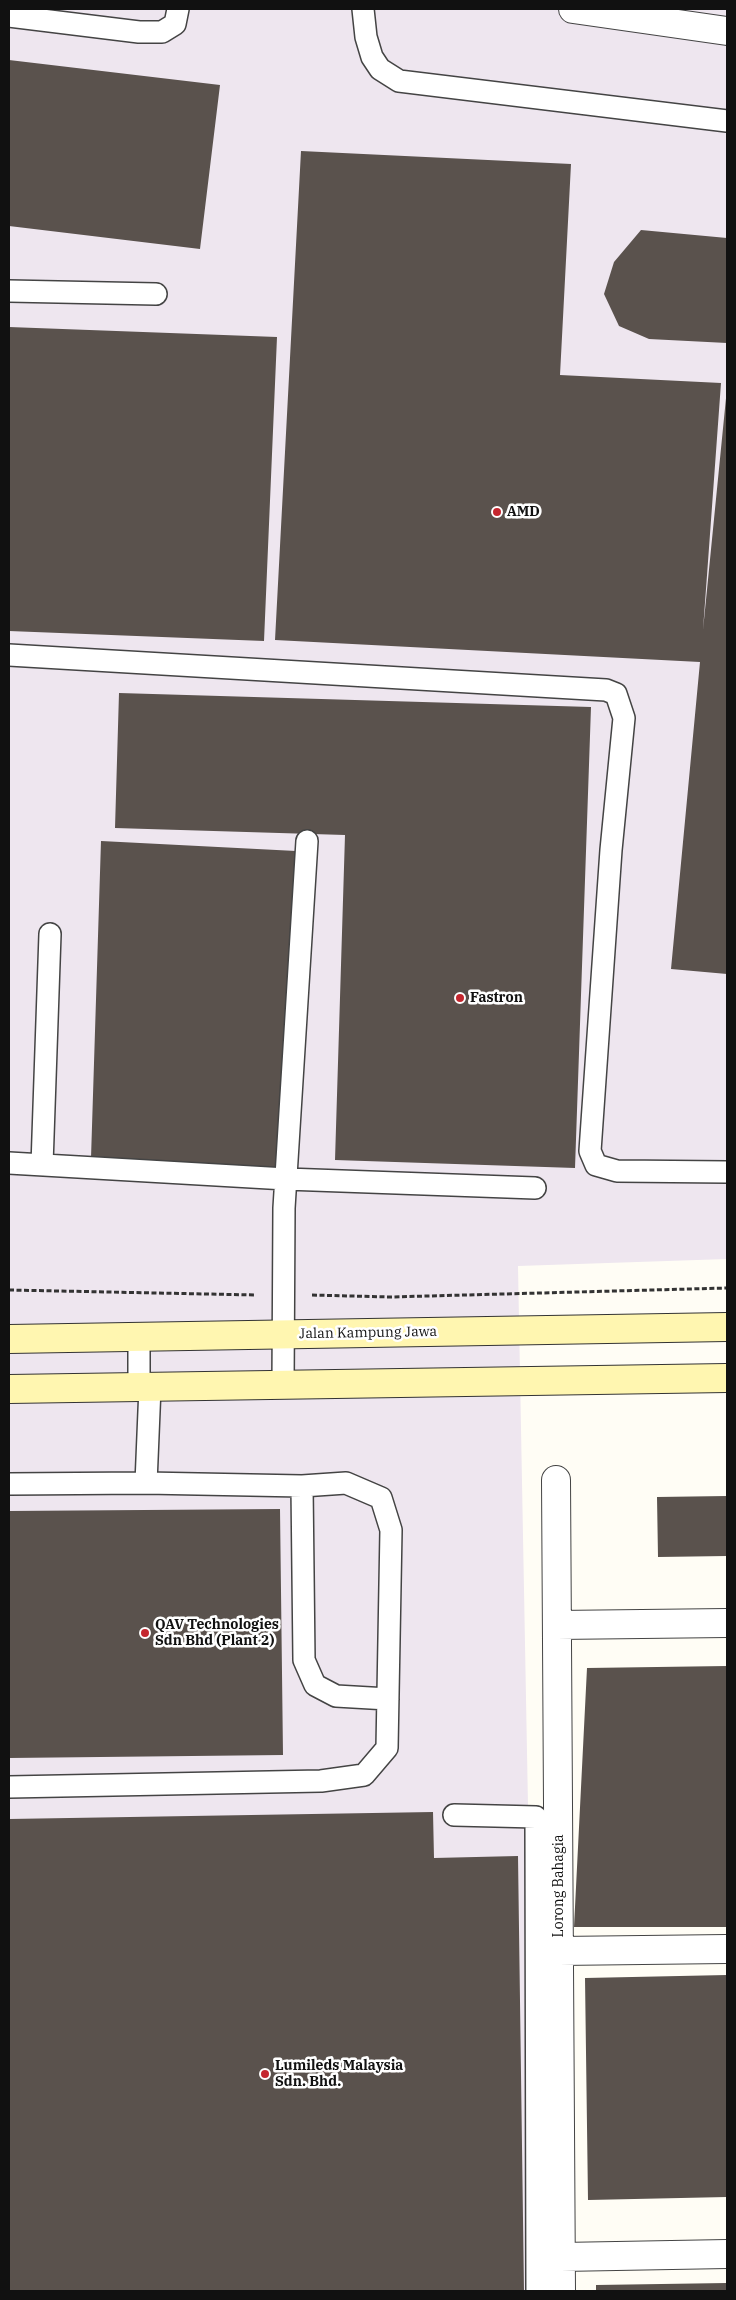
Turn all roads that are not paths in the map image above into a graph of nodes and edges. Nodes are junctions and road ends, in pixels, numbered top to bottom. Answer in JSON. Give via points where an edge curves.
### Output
{"nodes":[{"id":1,"x":178,"y":9,"type":"edge"},
{"id":2,"x":364,"y":9,"type":"edge"},
{"id":3,"x":573,"y":9,"type":"edge"},
{"id":4,"x":9,"y":16,"type":"edge"},
{"id":5,"x":727,"y":31,"type":"edge"},
{"id":6,"x":727,"y":120,"type":"edge"},
{"id":7,"x":9,"y":291,"type":"edge"},
{"id":8,"x":156,"y":294,"type":"dead end"},
{"id":9,"x":9,"y":655,"type":"edge"},
{"id":10,"x":307,"y":841,"type":"dead end"},
{"id":11,"x":50,"y":934,"type":"dead end"},
{"id":12,"x":9,"y":1163,"type":"edge"},
{"id":13,"x":42,"y":1165,"type":"junction"},
{"id":14,"x":727,"y":1172,"type":"edge"},
{"id":15,"x":286,"y":1179,"type":"junction"},
{"id":16,"x":535,"y":1188,"type":"dead end"},
{"id":17,"x":727,"y":1327,"type":"edge"},
{"id":18,"x":282,"y":1334,"type":"junction"},
{"id":19,"x":139,"y":1337,"type":"junction"},
{"id":20,"x":9,"y":1340,"type":"edge"},
{"id":21,"x":727,"y":1378,"type":"edge"},
{"id":22,"x":283,"y":1385,"type":"junction"},
{"id":23,"x":144,"y":1387,"type":"junction"},
{"id":24,"x":9,"y":1389,"type":"edge"},
{"id":25,"x":556,"y":1480,"type":"dead end"},
{"id":26,"x":146,"y":1483,"type":"junction"},
{"id":27,"x":9,"y":1484,"type":"edge"},
{"id":28,"x":302,"y":1486,"type":"junction"},
{"id":29,"x":727,"y":1623,"type":"edge"},
{"id":30,"x":557,"y":1625,"type":"junction"},
{"id":31,"x":388,"y":1699,"type":"junction"},
{"id":32,"x":9,"y":1787,"type":"edge"},
{"id":33,"x":454,"y":1815,"type":"dead end"},
{"id":34,"x":727,"y":1948,"type":"edge"},
{"id":35,"x":559,"y":1951,"type":"junction"},
{"id":36,"x":727,"y":2254,"type":"edge"},
{"id":37,"x":561,"y":2257,"type":"junction"},
{"id":38,"x":537,"y":2291,"type":"edge"},
{"id":39,"x":561,"y":2291,"type":"edge"}],
"edges":[{"from":1,"to":4,"type":"lane","via":[[175,24],[162,32]]},
{"from":2,"to":6,"type":"lane","via":[[366,37],[372,56],[380,69],[398,81]]},
{"from":3,"to":5,"type":"street"},
{"from":7,"to":8,"type":"lane"},
{"from":9,"to":14,"type":"lane","via":[[606,690],[616,694],[624,718],[611,850],[590,1151],[596,1165],[617,1172]]},
{"from":10,"to":15,"type":"lane"},
{"from":11,"to":13,"type":"lane"},
{"from":12,"to":13,"type":"lane"},
{"from":13,"to":15,"type":"lane"},
{"from":15,"to":16,"type":"lane"},
{"from":15,"to":18,"type":"lane"},
{"from":17,"to":18,"type":"street","name":"Jalan Kampung Jawa"},
{"from":18,"to":19,"type":"street","name":"Jalan Kampung Jawa"},
{"from":18,"to":22,"type":"lane"},
{"from":19,"to":20,"type":"street","name":"Jalan Kampung Jawa"},
{"from":19,"to":23,"type":"lane"},
{"from":21,"to":22,"type":"street"},
{"from":22,"to":23,"type":"street"},
{"from":23,"to":24,"type":"street"},
{"from":23,"to":26,"type":"lane"},
{"from":25,"to":30,"type":"street","name":"Lorong Bahagia"},
{"from":26,"to":27,"type":"lane"},
{"from":26,"to":28,"type":"lane"},
{"from":28,"to":31,"type":"lane","via":[[304,1660],[315,1685],[336,1696]]},
{"from":28,"to":31,"type":"lane","via":[[346,1483],[381,1498],[391,1530]]},
{"from":29,"to":30,"type":"street"},
{"from":30,"to":35,"type":"street","name":"Lorong Bahagia"},
{"from":31,"to":32,"type":"lane","via":[[387,1748],[364,1775],[320,1781]]},
{"from":33,"to":38,"type":"lane","via":[[536,1817]]},
{"from":34,"to":35,"type":"street"},
{"from":35,"to":37,"type":"street","name":"Lorong Bahagia"},
{"from":36,"to":37,"type":"street"},
{"from":37,"to":39,"type":"street","name":"Lorong Bahagia"}]}
